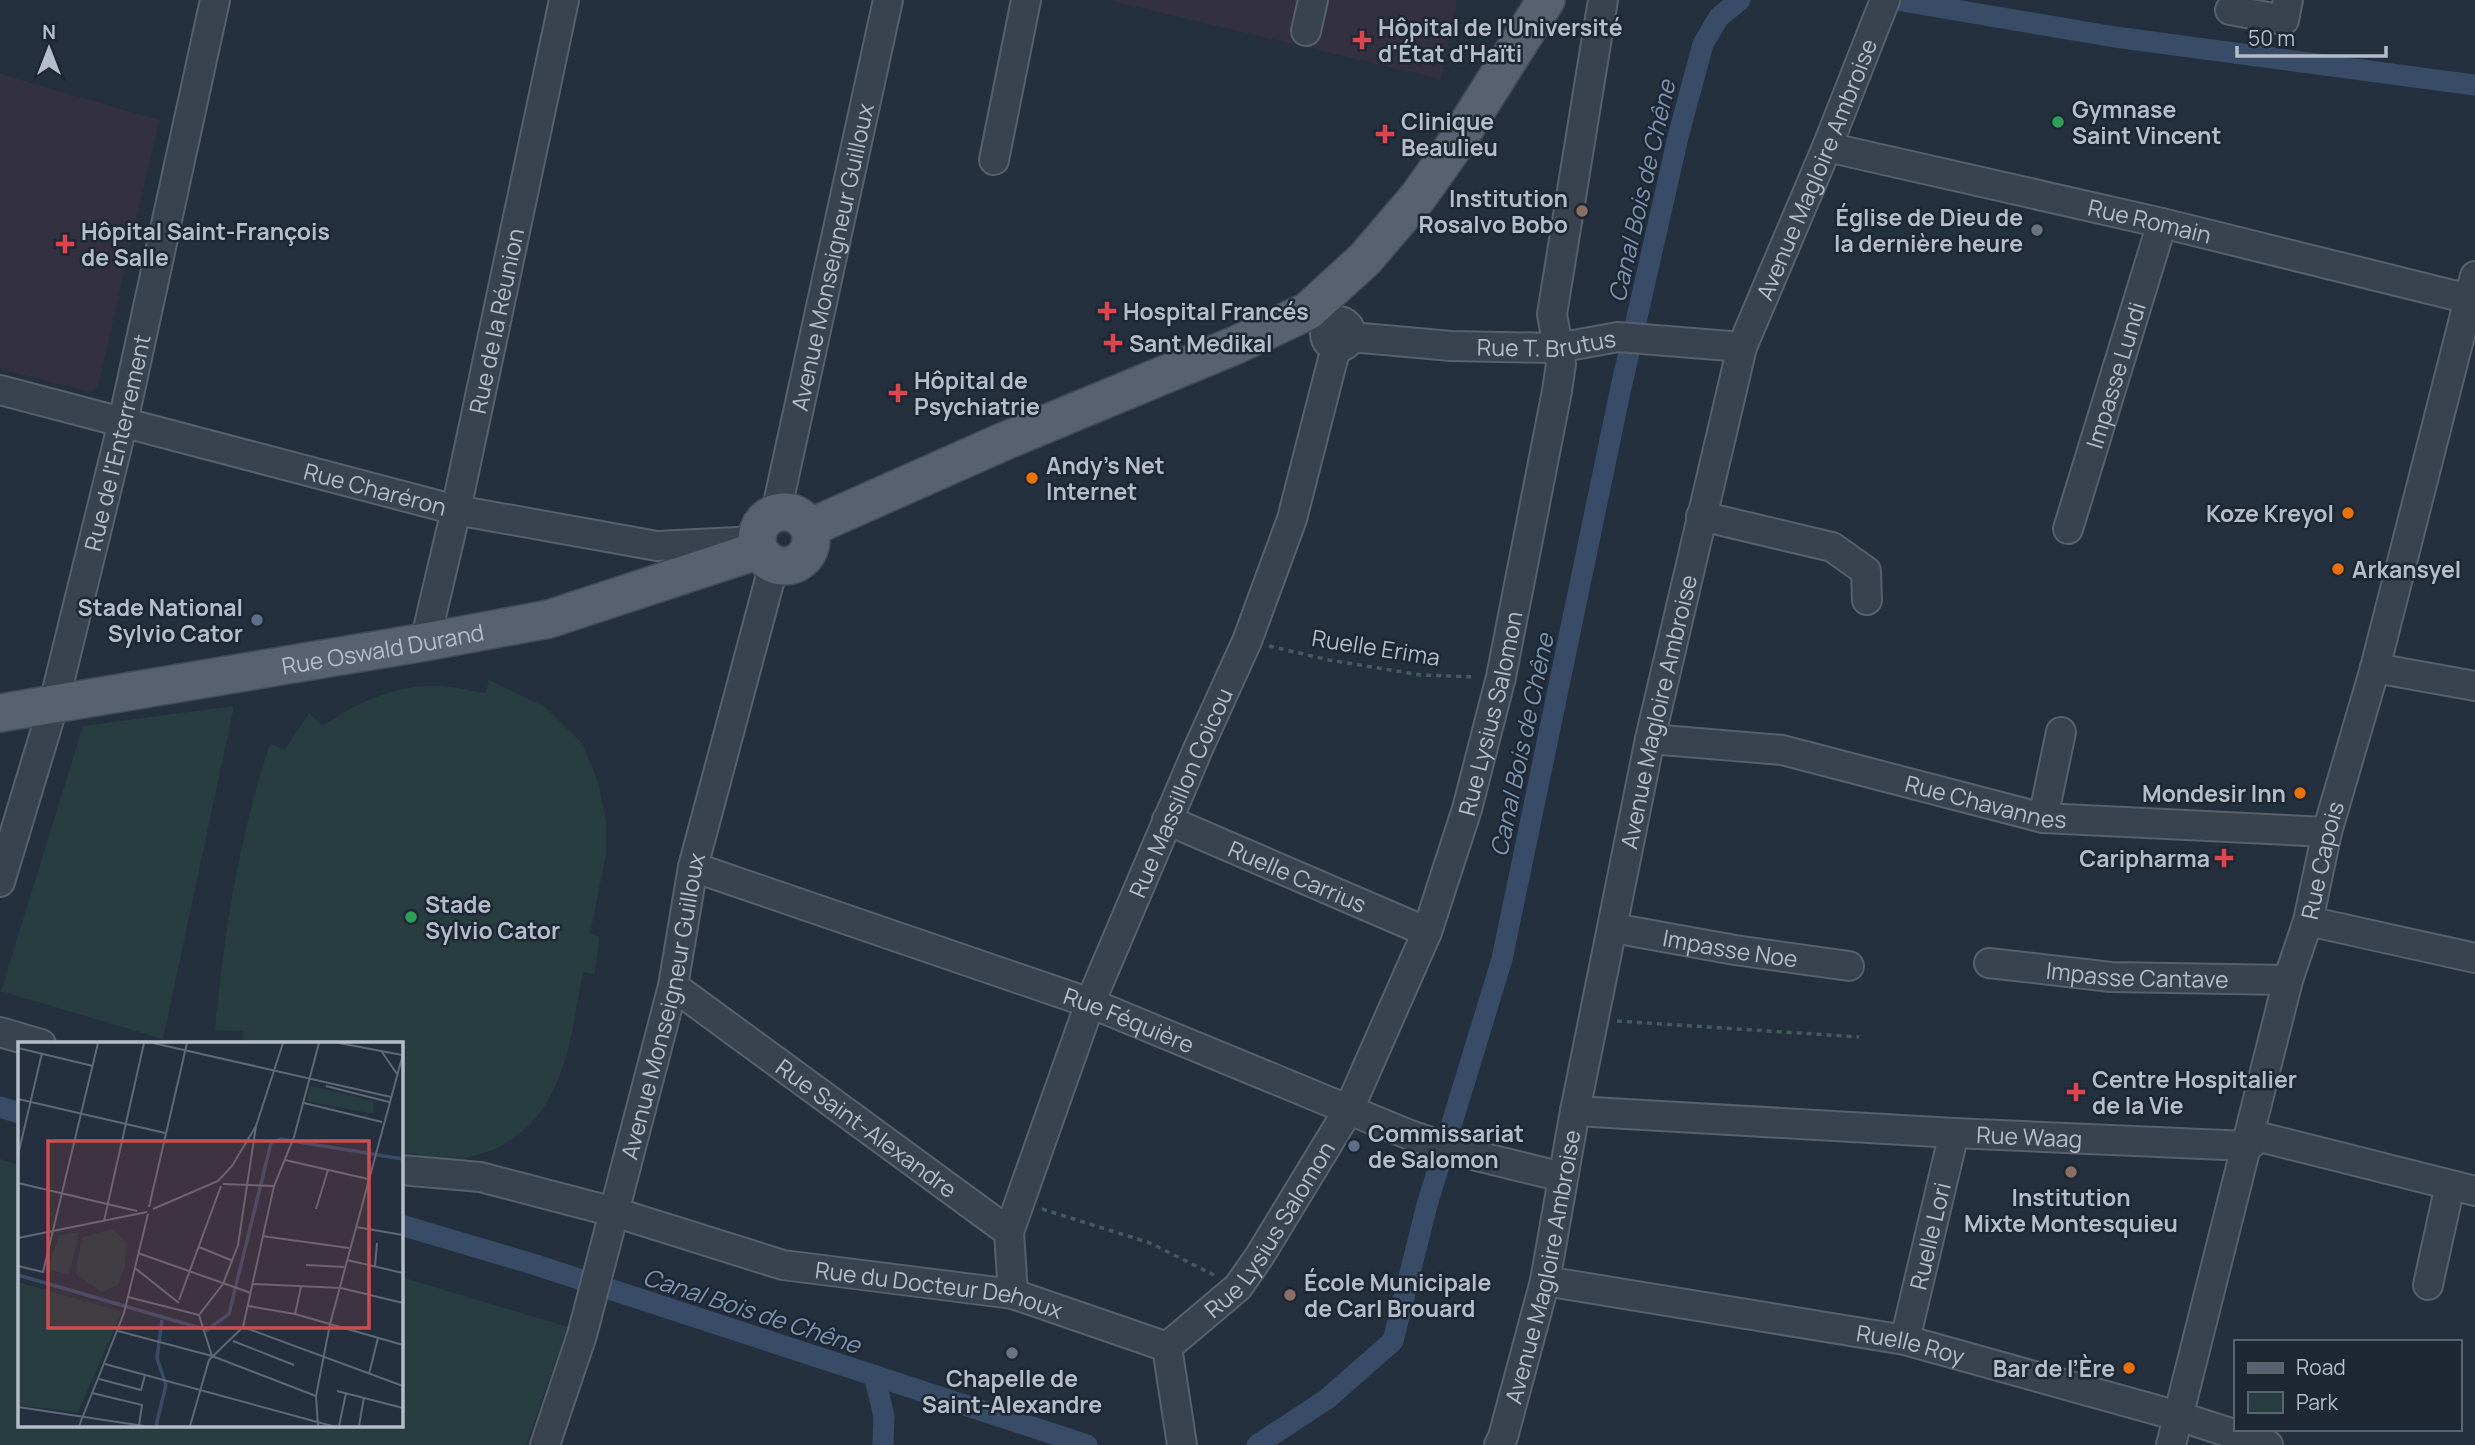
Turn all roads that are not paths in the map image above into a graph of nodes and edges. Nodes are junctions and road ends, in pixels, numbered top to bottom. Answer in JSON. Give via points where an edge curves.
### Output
{"nodes":[{"id":1,"x":215,"y":0,"type":"edge"},
{"id":2,"x":564,"y":0,"type":"edge"},
{"id":3,"x":888,"y":0,"type":"edge"},
{"id":4,"x":1026,"y":0,"type":"edge"},
{"id":5,"x":1313,"y":0,"type":"edge"},
{"id":6,"x":1546,"y":0,"type":"edge"},
{"id":7,"x":1602,"y":0,"type":"edge"},
{"id":8,"x":1885,"y":0,"type":"edge"},
{"id":9,"x":2288,"y":0,"type":"edge"},
{"id":10,"x":2230,"y":10,"type":"dead end"},
{"id":11,"x":1306,"y":31,"type":"dead end"},
{"id":12,"x":1827,"y":147,"type":"junction"},
{"id":13,"x":995,"y":160,"type":"dead end"},
{"id":14,"x":2162,"y":223,"type":"junction"},
{"id":15,"x":2472,"y":287,"type":"edge"},
{"id":16,"x":1330,"y":330,"type":"junction"},
{"id":17,"x":1742,"y":347,"type":"junction"},
{"id":18,"x":1558,"y":348,"type":"junction"},
{"id":19,"x":0,"y":390,"type":"edge"},
{"id":20,"x":123,"y":422,"type":"junction"},
{"id":21,"x":456,"y":510,"type":"junction"},
{"id":22,"x":1701,"y":516,"type":"junction"},
{"id":23,"x":809,"y":528,"type":"junction"},
{"id":24,"x":2068,"y":529,"type":"dead end"},
{"id":25,"x":767,"y":542,"type":"junction"},
{"id":26,"x":1867,"y":600,"type":"dead end"},
{"id":27,"x":425,"y":642,"type":"junction"},
{"id":28,"x":2375,"y":668,"type":"junction"},
{"id":29,"x":2475,"y":686,"type":"edge"},
{"id":30,"x":54,"y":703,"type":"junction"},
{"id":31,"x":0,"y":713,"type":"edge"},
{"id":32,"x":2061,"y":732,"type":"dead end"},
{"id":33,"x":1650,"y":739,"type":"junction"},
{"id":34,"x":2042,"y":818,"type":"junction"},
{"id":35,"x":1167,"y":820,"type":"junction"},
{"id":36,"x":2328,"y":832,"type":"junction"},
{"id":37,"x":693,"y":867,"type":"junction"},
{"id":38,"x":0,"y":881,"type":"edge"},
{"id":39,"x":2308,"y":922,"type":"junction"},
{"id":40,"x":1613,"y":928,"type":"junction"},
{"id":41,"x":1427,"y":932,"type":"junction"},
{"id":42,"x":2475,"y":958,"type":"edge"},
{"id":43,"x":1989,"y":963,"type":"dead end"},
{"id":44,"x":1849,"y":966,"type":"dead end"},
{"id":45,"x":2288,"y":980,"type":"junction"},
{"id":46,"x":673,"y":986,"type":"junction"},
{"id":47,"x":1090,"y":1003,"type":"junction"},
{"id":48,"x":0,"y":1032,"type":"edge"},
{"id":49,"x":34,"y":1042,"type":"edge"},
{"id":50,"x":1349,"y":1109,"type":"junction"},
{"id":51,"x":1575,"y":1111,"type":"junction"},
{"id":52,"x":1954,"y":1133,"type":"junction"},
{"id":53,"x":2248,"y":1146,"type":"junction"},
{"id":54,"x":402,"y":1170,"type":"edge"},
{"id":55,"x":1563,"y":1177,"type":"junction"},
{"id":56,"x":2463,"y":1188,"type":"edge"},
{"id":57,"x":614,"y":1212,"type":"junction"},
{"id":58,"x":1014,"y":1219,"type":"junction"},
{"id":59,"x":1545,"y":1281,"type":"junction"},
{"id":60,"x":2428,"y":1285,"type":"dead end"},
{"id":61,"x":1013,"y":1294,"type":"junction"},
{"id":62,"x":1905,"y":1340,"type":"junction"},
{"id":63,"x":1167,"y":1347,"type":"junction"},
{"id":64,"x":2178,"y":1416,"type":"junction"},
{"id":65,"x":1509,"y":1442,"type":"edge"},
{"id":66,"x":1181,"y":1444,"type":"edge"},
{"id":67,"x":545,"y":1445,"type":"edge"},
{"id":68,"x":2171,"y":1445,"type":"edge"},
{"id":69,"x":2269,"y":1445,"type":"edge"}],
"edges":[{"from":1,"to":20,"type":"street","name":"Rue de l'Enterrement"},
{"from":2,"to":21,"type":"street","name":"Rue de la Réunion"},
{"from":3,"to":25,"type":"street","name":"Avenue Monseigneur Guilloux"},
{"from":4,"to":13,"type":"street"},
{"from":5,"to":11,"type":"street"},
{"from":6,"to":16,"type":"main road","via":[[1418,197],[1366,259]]},
{"from":7,"to":18,"type":"street","name":"Rue Lysius Salomon","via":[[1552,314]]},
{"from":8,"to":12,"type":"street","name":"Avenue Magloire Ambroise"},
{"from":9,"to":10,"type":"street","via":[[2284,20]]},
{"from":12,"to":14,"type":"street","name":"Rue Romain"},
{"from":12,"to":17,"type":"street","name":"Avenue Magloire Ambroise"},
{"from":14,"to":15,"type":"street","name":"Rue Romain"},
{"from":14,"to":24,"type":"street","name":"Impasse Lundi"},
{"from":15,"to":28,"type":"street","name":"Rue Capois"},
{"from":16,"to":18,"type":"street","name":"Rue T. Brutus","via":[[1451,346]]},
{"from":16,"to":23,"type":"main road","via":[[1236,345]]},
{"from":16,"to":35,"type":"street","name":"Rue Massillon Coicou","via":[[1292,519],[1247,641]]},
{"from":17,"to":18,"type":"street","name":"Rue T. Brutus","via":[[1618,337]]},
{"from":17,"to":22,"type":"street","name":"Avenue Magloire Ambroise"},
{"from":18,"to":41,"type":"street","name":"Rue Lysius Salomon","via":[[1557,391],[1501,677],[1467,810]]},
{"from":19,"to":20,"type":"street","name":"Rue Charéron"},
{"from":20,"to":21,"type":"street","name":"Rue Charéron"},
{"from":20,"to":30,"type":"street","name":"Rue de l'Enterrement"},
{"from":21,"to":25,"type":"street","name":"Rue Charéron","via":[[657,546]]},
{"from":21,"to":27,"type":"street","name":"Rue de la Réunion"},
{"from":22,"to":26,"type":"street","via":[[1832,547],[1866,571]]},
{"from":22,"to":33,"type":"street","name":"Avenue Magloire Ambroise"},
{"from":23,"to":25,"type":"main road","via":[[792,513]]},
{"from":23,"to":25,"type":"main road","name":"Rue Oswald Durand","via":[[807,554],[792,565]]},
{"from":25,"to":27,"type":"main road","name":"Rue Oswald Durand","via":[[549,619]]},
{"from":25,"to":37,"type":"street","name":"Avenue Monseigneur Guilloux"},
{"from":27,"to":30,"type":"main road","name":"Rue Oswald Durand"},
{"from":28,"to":29,"type":"street"},
{"from":28,"to":36,"type":"street","name":"Rue Capois"},
{"from":30,"to":31,"type":"main road","name":"Rue Oswald Durand"},
{"from":30,"to":38,"type":"street","name":"Rue de l'Enterrement"},
{"from":32,"to":34,"type":"street"},
{"from":33,"to":34,"type":"street","name":"Rue Chavannes","via":[[1782,750]]},
{"from":33,"to":40,"type":"street","name":"Avenue Magloire Ambroise"},
{"from":34,"to":36,"type":"street","name":"Rue Chavannes"},
{"from":35,"to":41,"type":"street","name":"Ruelle Carrius"},
{"from":35,"to":47,"type":"street","name":"Rue Massillon Coicou"},
{"from":36,"to":39,"type":"street","name":"Rue Capois"},
{"from":37,"to":46,"type":"street","name":"Avenue Monseigneur Guilloux"},
{"from":37,"to":47,"type":"street","name":"Rue Féquière"},
{"from":39,"to":42,"type":"street"},
{"from":39,"to":45,"type":"street","name":"Rue Capois"},
{"from":40,"to":44,"type":"street","name":"Impasse Noe"},
{"from":40,"to":51,"type":"street","name":"Avenue Magloire Ambroise"},
{"from":41,"to":50,"type":"street","name":"Rue Lysius Salomon"},
{"from":43,"to":45,"type":"street","name":"Impasse Cantave","via":[[2111,977]]},
{"from":45,"to":53,"type":"street","name":"Rue Capois"},
{"from":46,"to":57,"type":"street","name":"Avenue Monseigneur Guilloux"},
{"from":46,"to":58,"type":"street","name":"Rue Saint-Alexandre"},
{"from":47,"to":50,"type":"street","name":"Rue Féquière"},
{"from":47,"to":58,"type":"street","name":"Rue Massillon Coicou"},
{"from":48,"to":49,"type":"street"},
{"from":50,"to":55,"type":"street","name":"Rue Féquière","via":[[1460,1152]]},
{"from":50,"to":63,"type":"street","name":"Rue Lysius Salomon","via":[[1238,1287]]},
{"from":51,"to":52,"type":"street","name":"Rue Waag"},
{"from":51,"to":55,"type":"street","name":"Avenue Magloire Ambroise"},
{"from":52,"to":53,"type":"street","name":"Rue Waag"},
{"from":52,"to":62,"type":"street","name":"Ruelle Lori"},
{"from":53,"to":56,"type":"street","name":"Rue Waag","via":[[2260,1137]]},
{"from":53,"to":64,"type":"street","name":"Rue Capois"},
{"from":54,"to":57,"type":"street","name":"Rue du Docteur Dehoux","via":[[480,1177]]},
{"from":55,"to":59,"type":"street","name":"Avenue Magloire Ambroise"},
{"from":56,"to":60,"type":"street"},
{"from":57,"to":61,"type":"street","name":"Rue du Docteur Dehoux","via":[[783,1265]]},
{"from":57,"to":67,"type":"street","name":"Avenue Monseigneur Guilloux","via":[[582,1335]]},
{"from":58,"to":61,"type":"street"},
{"from":59,"to":62,"type":"street","name":"Ruelle Roy"},
{"from":59,"to":65,"type":"street","name":"Avenue Magloire Ambroise"},
{"from":61,"to":63,"type":"street","name":"Rue du Docteur Dehoux"},
{"from":62,"to":64,"type":"street","name":"Ruelle Roy"},
{"from":63,"to":66,"type":"street"},
{"from":64,"to":68,"type":"street","name":"Rue Capois"},
{"from":64,"to":69,"type":"street","name":"Ruelle Roy"}]}
